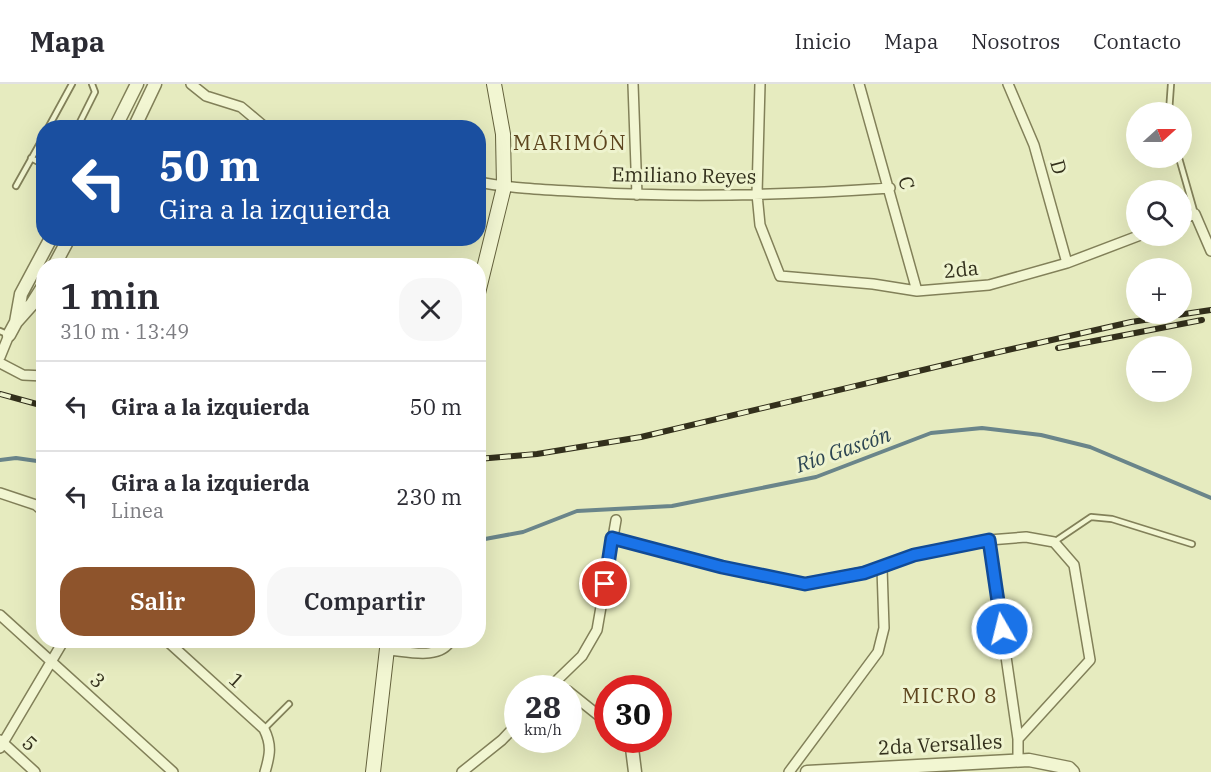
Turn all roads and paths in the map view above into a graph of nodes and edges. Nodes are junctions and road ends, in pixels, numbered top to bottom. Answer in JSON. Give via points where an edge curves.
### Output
{"nodes":[{"id":1,"x":72,"y":84,"type":"edge"},
{"id":2,"x":92,"y":84,"type":"edge"},
{"id":3,"x":137,"y":84,"type":"edge"},
{"id":4,"x":155,"y":84,"type":"edge"},
{"id":5,"x":191,"y":84,"type":"edge"},
{"id":6,"x":494,"y":84,"type":"edge"},
{"id":7,"x":633,"y":84,"type":"edge"},
{"id":8,"x":760,"y":84,"type":"edge"},
{"id":9,"x":871,"y":84,"type":"edge"},
{"id":10,"x":1008,"y":84,"type":"edge"},
{"id":11,"x":1171,"y":84,"type":"edge"},
{"id":12,"x":860,"y":85,"type":"edge"},
{"id":13,"x":1170,"y":102,"type":"edge"},
{"id":14,"x":52,"y":120,"type":"edge"},
{"id":15,"x":81,"y":120,"type":"edge"},
{"id":16,"x":118,"y":120,"type":"edge"},
{"id":17,"x":138,"y":120,"type":"edge"},
{"id":18,"x":256,"y":120,"type":"edge"},
{"id":19,"x":36,"y":150,"type":"edge"},
{"id":20,"x":31,"y":158,"type":"junction"},
{"id":21,"x":36,"y":161,"type":"edge"},
{"id":22,"x":1182,"y":168,"type":"edge"},
{"id":23,"x":486,"y":184,"type":"edge"},
{"id":24,"x":16,"y":186,"type":"dead end"},
{"id":25,"x":504,"y":187,"type":"junction"},
{"id":26,"x":890,"y":188,"type":"junction"},
{"id":27,"x":757,"y":194,"type":"junction"},
{"id":28,"x":637,"y":195,"type":"junction"},
{"id":29,"x":1195,"y":214,"type":"junction"},
{"id":30,"x":1192,"y":215,"type":"edge"},
{"id":31,"x":1126,"y":241,"type":"edge"},
{"id":32,"x":1211,"y":251,"type":"edge"},
{"id":33,"x":486,"y":260,"type":"edge"},
{"id":34,"x":1067,"y":263,"type":"junction"},
{"id":35,"x":36,"y":266,"type":"edge"},
{"id":36,"x":917,"y":291,"type":"junction"},
{"id":37,"x":36,"y":299,"type":"edge"},
{"id":38,"x":16,"y":321,"type":"junction"},
{"id":39,"x":4,"y":333,"type":"edge"},
{"id":40,"x":0,"y":357,"type":"edge"},
{"id":41,"x":0,"y":363,"type":"edge"},
{"id":42,"x":36,"y":376,"type":"edge"},
{"id":43,"x":0,"y":494,"type":"edge"},
{"id":44,"x":36,"y":505,"type":"edge"},
{"id":45,"x":616,"y":520,"type":"dead end"},
{"id":46,"x":612,"y":538,"type":"junction"},
{"id":47,"x":989,"y":540,"type":"junction"},
{"id":48,"x":1054,"y":542,"type":"junction"},
{"id":49,"x":1192,"y":544,"type":"dead end"},
{"id":50,"x":722,"y":567,"type":"joint"},
{"id":51,"x":882,"y":568,"type":"junction"},
{"id":52,"x":0,"y":615,"type":"edge"},
{"id":53,"x":59,"y":648,"type":"edge"},
{"id":54,"x":175,"y":648,"type":"edge"},
{"id":55,"x":387,"y":648,"type":"edge"},
{"id":56,"x":405,"y":648,"type":"edge"},
{"id":57,"x":444,"y":648,"type":"edge"},
{"id":58,"x":50,"y":661,"type":"junction"},
{"id":59,"x":562,"y":675,"type":"edge"},
{"id":60,"x":582,"y":702,"type":"edge"},
{"id":61,"x":289,"y":704,"type":"dead end"},
{"id":62,"x":594,"y":712,"type":"edge"},
{"id":63,"x":264,"y":729,"type":"junction"},
{"id":64,"x":504,"y":738,"type":"edge"},
{"id":65,"x":1018,"y":740,"type":"junction"},
{"id":66,"x":1,"y":744,"type":"edge"},
{"id":67,"x":630,"y":753,"type":"edge"},
{"id":68,"x":1018,"y":760,"type":"junction"},
{"id":69,"x":885,"y":769,"type":"edge"},
{"id":70,"x":1069,"y":771,"type":"edge"},
{"id":71,"x":35,"y":772,"type":"edge"},
{"id":72,"x":172,"y":772,"type":"edge"},
{"id":73,"x":265,"y":772,"type":"edge"},
{"id":74,"x":373,"y":772,"type":"edge"},
{"id":75,"x":462,"y":772,"type":"edge"},
{"id":76,"x":635,"y":772,"type":"edge"},
{"id":77,"x":789,"y":772,"type":"edge"},
{"id":78,"x":807,"y":772,"type":"edge"}],
"edges":[{"from":1,"to":14,"type":"lane"},
{"from":2,"to":15,"type":"lane","via":[[95,92]]},
{"from":3,"to":16,"type":"street"},
{"from":4,"to":17,"type":"street"},
{"from":5,"to":18,"type":"street","via":[[206,96],[241,107]]},
{"from":6,"to":25,"type":"main road","via":[[503,134]]},
{"from":7,"to":28,"type":"street"},
{"from":8,"to":27,"type":"street"},
{"from":9,"to":12,"type":"street"},
{"from":10,"to":34,"type":"street","name":"D","via":[[1034,145]]},
{"from":11,"to":13,"type":"lane"},
{"from":12,"to":26,"type":"street","name":"C"},
{"from":19,"to":20,"type":"lane"},
{"from":20,"to":21,"type":"lane"},
{"from":20,"to":24,"type":"lane"},
{"from":22,"to":29,"type":"lane"},
{"from":23,"to":25,"type":"street","name":"Emiliano Reyes"},
{"from":25,"to":28,"type":"street","name":"Emiliano Reyes"},
{"from":25,"to":33,"type":"main road"},
{"from":26,"to":27,"type":"street","name":"Emiliano Reyes"},
{"from":26,"to":36,"type":"street","name":"C"},
{"from":27,"to":28,"type":"street","name":"Emiliano Reyes"},
{"from":27,"to":36,"type":"street","name":"2da","via":[[760,225],[780,276]]},
{"from":29,"to":30,"type":"street"},
{"from":29,"to":32,"type":"street"},
{"from":31,"to":34,"type":"street","name":"2da"},
{"from":34,"to":36,"type":"street","name":"2da","via":[[988,285]]},
{"from":35,"to":38,"type":"street","via":[[21,294]]},
{"from":37,"to":38,"type":"street"},
{"from":38,"to":39,"type":"street"},
{"from":39,"to":40,"type":"street"},
{"from":41,"to":42,"type":"street","via":[[23,375]]},
{"from":43,"to":44,"type":"street"},
{"from":45,"to":46,"type":"street"},
{"from":46,"to":50,"type":"lane"},
{"from":46,"to":59,"type":"street","via":[[597,630],[582,656]]},
{"from":47,"to":48,"type":"street","via":[[1026,537]]},
{"from":47,"to":51,"type":"street","via":[[914,555]]},
{"from":47,"to":65,"type":"street"},
{"from":48,"to":49,"type":"lane","via":[[1091,517],[1112,519]]},
{"from":48,"to":65,"type":"street","via":[[1074,565],[1090,660]]},
{"from":50,"to":51,"type":"street","via":[[805,584]]},
{"from":51,"to":77,"type":"street","via":[[884,628],[878,652]]},
{"from":52,"to":58,"type":"street","name":"3"},
{"from":53,"to":58,"type":"street"},
{"from":54,"to":63,"type":"street","name":"1"},
{"from":55,"to":74,"type":"main road"},
{"from":56,"to":57,"type":"street","via":[[435,653]]},
{"from":58,"to":66,"type":"street"},
{"from":58,"to":72,"type":"street","name":"3"},
{"from":60,"to":62,"type":"street"},
{"from":61,"to":63,"type":"lane"},
{"from":63,"to":73,"type":"street","via":[[270,741]]},
{"from":64,"to":75,"type":"street"},
{"from":65,"to":68,"type":"street"},
{"from":66,"to":71,"type":"street","name":"5"},
{"from":67,"to":76,"type":"street"},
{"from":68,"to":69,"type":"street","name":"2da Versalles"},
{"from":68,"to":70,"type":"street","name":"2da Versalles","via":[[1029,759]]},
{"from":69,"to":78,"type":"street","name":"2da Versalles"}]}
